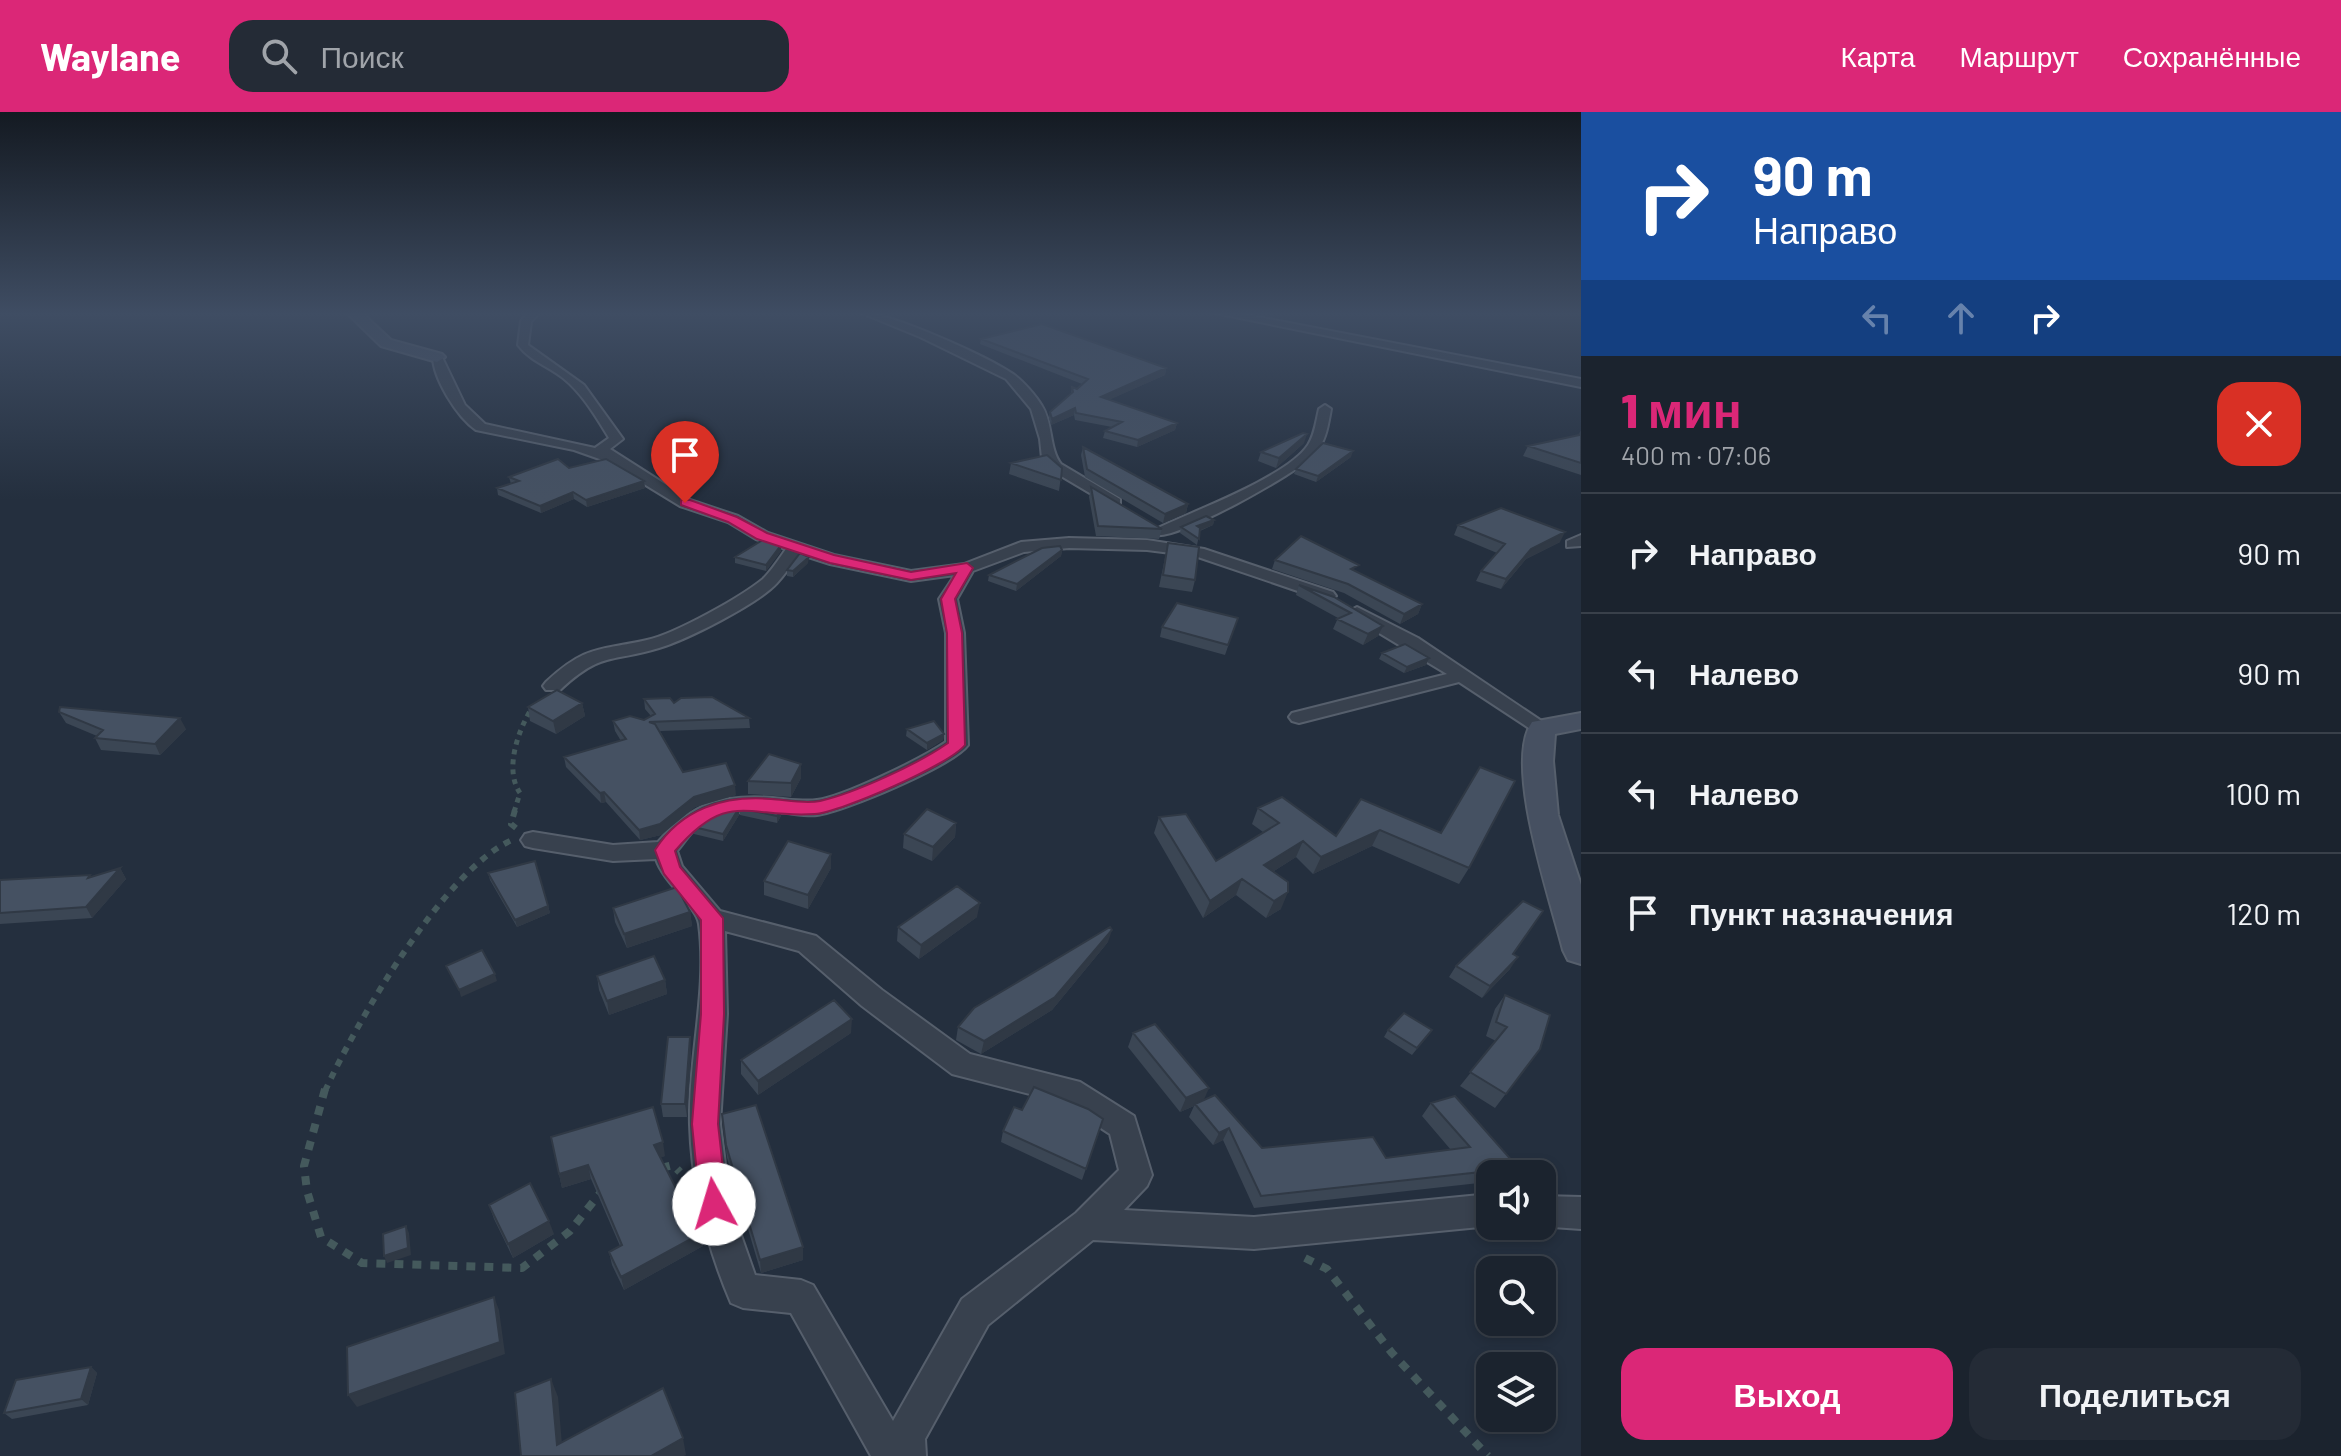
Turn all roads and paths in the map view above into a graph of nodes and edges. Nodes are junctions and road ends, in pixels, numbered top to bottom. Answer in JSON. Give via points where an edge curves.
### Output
{"nodes":[{"id":1,"x":446,"y":375,"type":"edge"},
{"id":2,"x":567,"y":375,"type":"edge"},
{"id":3,"x":1005,"y":375,"type":"edge"},
{"id":4,"x":1538,"y":375,"type":"edge"},
{"id":5,"x":1581,"y":383,"type":"edge"},
{"id":6,"x":1325,"y":409,"type":"dead end"},
{"id":7,"x":613,"y":459,"type":"junction"},
{"id":8,"x":1124,"y":507,"type":"edge"},
{"id":9,"x":796,"y":547,"type":"junction"},
{"id":10,"x":1198,"y":552,"type":"junction"},
{"id":11,"x":967,"y":568,"type":"junction"},
{"id":12,"x":1461,"y":676,"type":"junction"},
{"id":13,"x":553,"y":686,"type":"joint"},
{"id":14,"x":1299,"y":717,"type":"dead end"},
{"id":15,"x":1581,"y":721,"type":"edge"},
{"id":16,"x":1542,"y":728,"type":"junction"},
{"id":17,"x":533,"y":840,"type":"junction"},
{"id":18,"x":665,"y":850,"type":"junction"},
{"id":19,"x":712,"y":918,"type":"junction"},
{"id":20,"x":1581,"y":950,"type":"edge"},
{"id":21,"x":646,"y":1173,"type":"edge"},
{"id":22,"x":607,"y":1185,"type":"edge"},
{"id":23,"x":714,"y":1204,"type":"junction"},
{"id":24,"x":1476,"y":1211,"type":"edge"},
{"id":25,"x":1556,"y":1212,"type":"edge"},
{"id":26,"x":1581,"y":1213,"type":"edge"},
{"id":27,"x":1088,"y":1224,"type":"junction"},
{"id":28,"x":1254,"y":1233,"type":"junction"},
{"id":29,"x":892,"y":1456,"type":"edge"},
{"id":30,"x":906,"y":1456,"type":"edge"},
{"id":31,"x":1488,"y":1456,"type":"edge"}],
"edges":[{"from":1,"to":7,"type":"street","via":[[469,420],[481,427]]},
{"from":2,"to":7,"type":"street","via":[[616,439],[601,449]]},
{"from":3,"to":8,"type":"street","via":[[1037,408],[1056,467]]},
{"from":4,"to":5,"type":"street"},
{"from":6,"to":10,"type":"street","via":[[1310,452],[1290,468],[1158,529]]},
{"from":7,"to":9,"type":"street","via":[[685,503]]},
{"from":9,"to":11,"type":"street","via":[[911,576]]},
{"from":9,"to":13,"type":"street","via":[[769,582],[684,634],[578,663]]},
{"from":10,"to":11,"type":"street","via":[[1069,543],[1021,547]]},
{"from":10,"to":12,"type":"street","via":[[1337,600]]},
{"from":11,"to":18,"type":"street","via":[[948,599],[955,633],[957,745],[842,801],[816,808],[744,803],[716,810],[689,822]]},
{"from":12,"to":14,"type":"street"},
{"from":12,"to":16,"type":"street"},
{"from":13,"to":17,"type":"path","via":[[524,717],[518,741],[513,783],[520,793],[511,824]]},
{"from":15,"to":16,"type":"street"},
{"from":16,"to":20,"type":"street","via":[[1542,815]]},
{"from":17,"to":18,"type":"street","via":[[613,853]]},
{"from":17,"to":22,"type":"path","via":[[503,840],[479,857],[427,921],[325,1089],[303,1170],[321,1237],[362,1263],[522,1268],[570,1231]]},
{"from":18,"to":19,"type":"street","via":[[671,869]]},
{"from":19,"to":23,"type":"street","via":[[713,1014],[705,1124]]},
{"from":19,"to":27,"type":"street","via":[[807,943],[962,1065],[1069,1091],[1123,1126],[1136,1175]]},
{"from":21,"to":23,"type":"path","via":[[673,1165]]},
{"from":23,"to":29,"type":"street","via":[[743,1291],[801,1297]]},
{"from":24,"to":28,"type":"street"},
{"from":25,"to":26,"type":"street"},
{"from":27,"to":28,"type":"street"},
{"from":27,"to":30,"type":"street","via":[[975,1312],[906,1436]]},
{"from":28,"to":31,"type":"path","via":[[1327,1269],[1392,1353]]}]}
